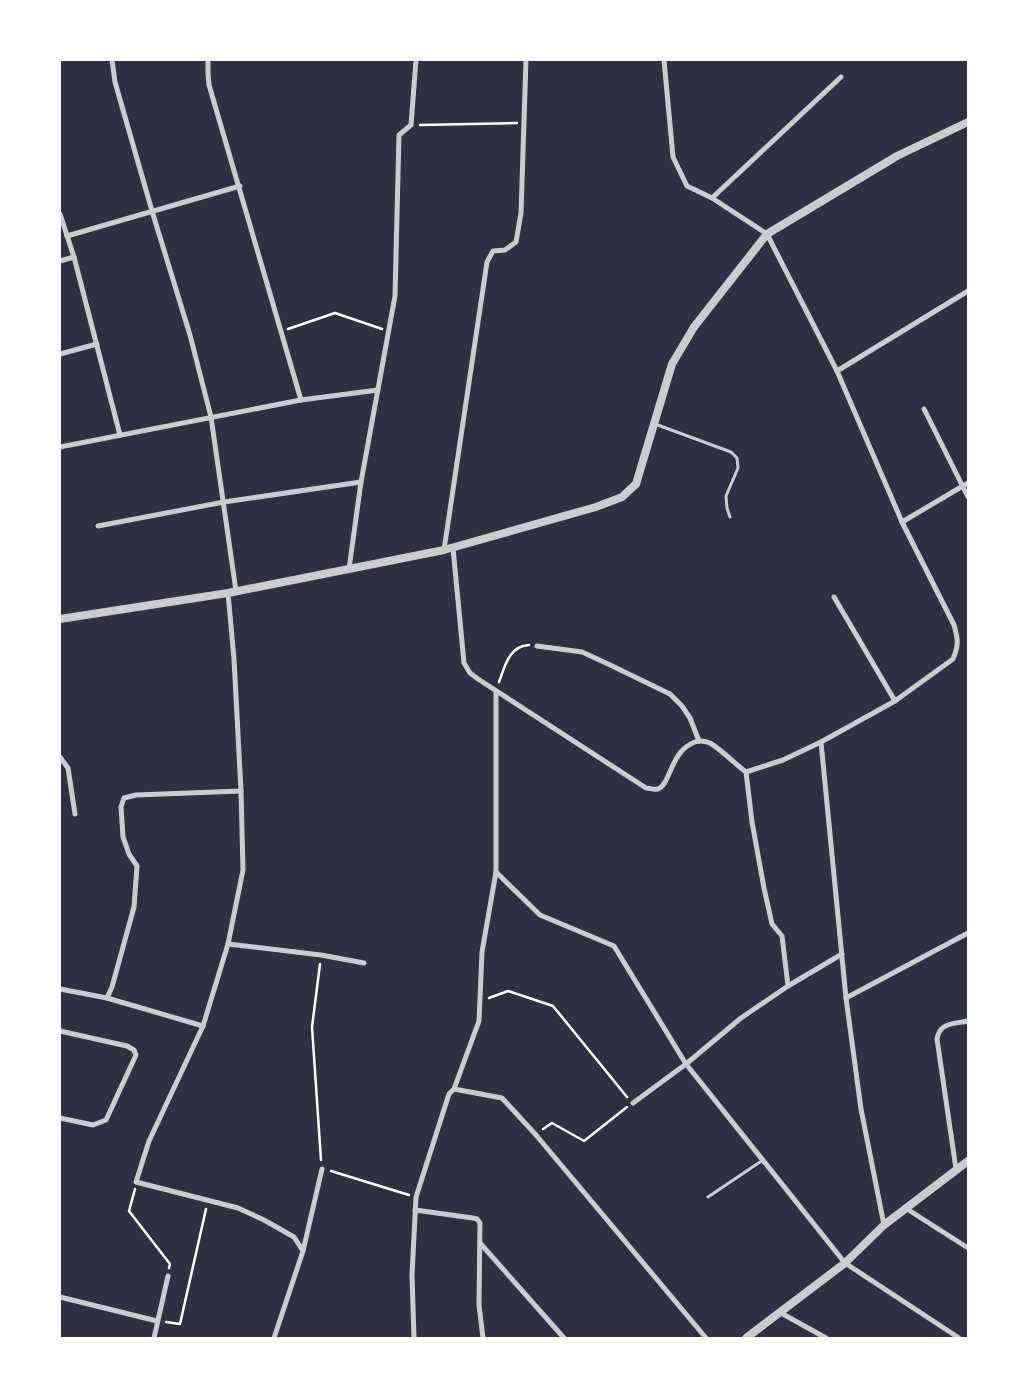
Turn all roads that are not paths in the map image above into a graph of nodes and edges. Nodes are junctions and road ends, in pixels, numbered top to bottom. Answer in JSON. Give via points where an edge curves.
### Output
{"nodes":[{"id":1,"x":112,"y":60,"type":"edge"},
{"id":2,"x":208,"y":60,"type":"edge"},
{"id":3,"x":416,"y":60,"type":"edge"},
{"id":4,"x":526,"y":60,"type":"edge"},
{"id":5,"x":664,"y":60,"type":"edge"},
{"id":6,"x":842,"y":77,"type":"dead end"},
{"id":7,"x":968,"y":122,"type":"edge"},
{"id":8,"x":240,"y":186,"type":"junction"},
{"id":9,"x":712,"y":198,"type":"junction"},
{"id":10,"x":152,"y":211,"type":"junction"},
{"id":11,"x":60,"y":214,"type":"edge"},
{"id":12,"x":767,"y":234,"type":"junction"},
{"id":13,"x":67,"y":236,"type":"junction"},
{"id":14,"x":74,"y":257,"type":"junction"},
{"id":15,"x":60,"y":261,"type":"edge"},
{"id":16,"x":968,"y":292,"type":"edge"},
{"id":17,"x":97,"y":344,"type":"junction"},
{"id":18,"x":60,"y":354,"type":"edge"},
{"id":19,"x":837,"y":371,"type":"junction"},
{"id":20,"x":378,"y":390,"type":"junction"},
{"id":21,"x":301,"y":400,"type":"junction"},
{"id":22,"x":924,"y":409,"type":"dead end"},
{"id":23,"x":211,"y":417,"type":"junction"},
{"id":24,"x":655,"y":424,"type":"junction"},
{"id":25,"x":120,"y":435,"type":"junction"},
{"id":26,"x":60,"y":447,"type":"edge"},
{"id":27,"x":361,"y":482,"type":"junction"},
{"id":28,"x":966,"y":485,"type":"edge"},
{"id":29,"x":968,"y":497,"type":"edge"},
{"id":30,"x":224,"y":502,"type":"junction"},
{"id":31,"x":730,"y":517,"type":"dead end"},
{"id":32,"x":902,"y":522,"type":"junction"},
{"id":33,"x":98,"y":526,"type":"dead end"},
{"id":34,"x":453,"y":548,"type":"junction"},
{"id":35,"x":444,"y":550,"type":"junction"},
{"id":36,"x":349,"y":569,"type":"junction"},
{"id":37,"x":232,"y":592,"type":"junction"},
{"id":38,"x":834,"y":598,"type":"dead end"},
{"id":39,"x":60,"y":620,"type":"edge"},
{"id":40,"x":537,"y":646,"type":"road end"},
{"id":41,"x":496,"y":690,"type":"junction"},
{"id":42,"x":895,"y":701,"type":"junction"},
{"id":43,"x":699,"y":741,"type":"junction"},
{"id":44,"x":821,"y":742,"type":"junction"},
{"id":45,"x":60,"y":757,"type":"edge"},
{"id":46,"x":746,"y":772,"type":"junction"},
{"id":47,"x":241,"y":791,"type":"junction"},
{"id":48,"x":74,"y":814,"type":"dead end"},
{"id":49,"x":496,"y":872,"type":"junction"},
{"id":50,"x":968,"y":933,"type":"edge"},
{"id":51,"x":228,"y":944,"type":"junction"},
{"id":52,"x":842,"y":954,"type":"junction"},
{"id":53,"x":364,"y":963,"type":"dead end"},
{"id":54,"x":788,"y":986,"type":"junction"},
{"id":55,"x":60,"y":989,"type":"edge"},
{"id":56,"x":107,"y":998,"type":"junction"},
{"id":57,"x":846,"y":998,"type":"junction"},
{"id":58,"x":968,"y":1021,"type":"edge"},
{"id":59,"x":203,"y":1026,"type":"junction"},
{"id":60,"x":60,"y":1031,"type":"edge"},
{"id":61,"x":686,"y":1064,"type":"junction"},
{"id":62,"x":454,"y":1089,"type":"junction"},
{"id":63,"x":633,"y":1103,"type":"road end"},
{"id":64,"x":60,"y":1118,"type":"edge"},
{"id":65,"x":763,"y":1160,"type":"junction"},
{"id":66,"x":968,"y":1161,"type":"edge"},
{"id":67,"x":322,"y":1169,"type":"road end"},
{"id":68,"x":956,"y":1169,"type":"junction"},
{"id":69,"x":708,"y":1197,"type":"dead end"},
{"id":70,"x":907,"y":1209,"type":"junction"},
{"id":71,"x":415,"y":1210,"type":"junction"},
{"id":72,"x":884,"y":1225,"type":"junction"},
{"id":73,"x":480,"y":1243,"type":"junction"},
{"id":74,"x":968,"y":1248,"type":"edge"},
{"id":75,"x":302,"y":1251,"type":"junction"},
{"id":76,"x":845,"y":1263,"type":"junction"},
{"id":77,"x":168,"y":1276,"type":"road end"},
{"id":78,"x":60,"y":1297,"type":"edge"},
{"id":79,"x":781,"y":1313,"type":"junction"},
{"id":80,"x":157,"y":1321,"type":"junction"},
{"id":81,"x":154,"y":1338,"type":"edge"},
{"id":82,"x":274,"y":1338,"type":"edge"},
{"id":83,"x":414,"y":1338,"type":"edge"},
{"id":84,"x":483,"y":1338,"type":"edge"},
{"id":85,"x":564,"y":1338,"type":"edge"},
{"id":86,"x":706,"y":1338,"type":"edge"},
{"id":87,"x":746,"y":1338,"type":"edge"},
{"id":88,"x":826,"y":1338,"type":"edge"},
{"id":89,"x":959,"y":1338,"type":"edge"}],
"edges":[{"from":1,"to":10,"type":"street","via":[[115,82]]},
{"from":2,"to":8,"type":"street","via":[[209,85]]},
{"from":3,"to":20,"type":"street","via":[[411,125],[399,136],[395,296]]},
{"from":4,"to":35,"type":"street","via":[[516,242],[505,250],[493,251],[487,262]]},
{"from":5,"to":9,"type":"street","via":[[673,158],[687,186]]},
{"from":6,"to":9,"type":"street"},
{"from":7,"to":12,"type":"street","via":[[897,156]]},
{"from":8,"to":10,"type":"street"},
{"from":8,"to":21,"type":"street"},
{"from":9,"to":12,"type":"street"},
{"from":10,"to":13,"type":"street"},
{"from":10,"to":23,"type":"street"},
{"from":11,"to":13,"type":"street"},
{"from":12,"to":19,"type":"street"},
{"from":12,"to":24,"type":"street","via":[[694,328],[672,364]]},
{"from":13,"to":14,"type":"street"},
{"from":14,"to":15,"type":"street"},
{"from":14,"to":17,"type":"street"},
{"from":16,"to":19,"type":"street"},
{"from":17,"to":18,"type":"street"},
{"from":17,"to":25,"type":"street"},
{"from":19,"to":32,"type":"street"},
{"from":20,"to":21,"type":"street"},
{"from":20,"to":27,"type":"street"},
{"from":21,"to":23,"type":"street"},
{"from":22,"to":28,"type":"street"},
{"from":23,"to":25,"type":"street"},
{"from":23,"to":30,"type":"street"},
{"from":24,"to":31,"type":"lane","via":[[731,452],[737,458],[738,468],[726,496]]},
{"from":24,"to":34,"type":"street","via":[[636,484],[622,497]]},
{"from":25,"to":26,"type":"street"},
{"from":27,"to":30,"type":"street"},
{"from":27,"to":36,"type":"street"},
{"from":28,"to":29,"type":"street"},
{"from":28,"to":32,"type":"street"},
{"from":30,"to":33,"type":"street"},
{"from":30,"to":37,"type":"street"},
{"from":32,"to":42,"type":"street","via":[[954,625],[958,641],[953,659]]},
{"from":34,"to":35,"type":"street"},
{"from":34,"to":41,"type":"street","via":[[464,663],[470,673]]},
{"from":35,"to":36,"type":"street"},
{"from":36,"to":37,"type":"street"},
{"from":37,"to":39,"type":"street"},
{"from":37,"to":47,"type":"street"},
{"from":38,"to":42,"type":"street"},
{"from":40,"to":43,"type":"street","via":[[582,652],[670,694],[690,718]]},
{"from":41,"to":43,"type":"street","via":[[646,788],[662,786],[680,751]]},
{"from":41,"to":49,"type":"street"},
{"from":42,"to":44,"type":"street"},
{"from":43,"to":46,"type":"street","via":[[708,742]]},
{"from":44,"to":46,"type":"street","via":[[783,760]]},
{"from":44,"to":52,"type":"street"},
{"from":45,"to":48,"type":"street","via":[[68,768]]},
{"from":46,"to":54,"type":"street","via":[[764,888],[772,924],[782,936]]},
{"from":47,"to":51,"type":"street","via":[[243,870]]},
{"from":47,"to":56,"type":"street","via":[[124,798],[121,807],[123,837],[137,866],[134,907]]},
{"from":49,"to":61,"type":"street","via":[[540,915],[614,946]]},
{"from":49,"to":62,"type":"street","via":[[482,952],[479,1021]]},
{"from":50,"to":57,"type":"street"},
{"from":51,"to":53,"type":"street"},
{"from":51,"to":59,"type":"street"},
{"from":52,"to":54,"type":"street"},
{"from":52,"to":57,"type":"street"},
{"from":54,"to":61,"type":"street","via":[[741,1018]]},
{"from":55,"to":56,"type":"street"},
{"from":56,"to":59,"type":"street"},
{"from":57,"to":72,"type":"street"},
{"from":58,"to":68,"type":"street","via":[[943,1027],[937,1039]]},
{"from":59,"to":75,"type":"street","via":[[149,1141],[136,1182],[238,1208],[294,1237]]},
{"from":60,"to":64,"type":"street","via":[[127,1046],[136,1055],[106,1120],[93,1125]]},
{"from":61,"to":63,"type":"street"},
{"from":61,"to":65,"type":"street"},
{"from":62,"to":71,"type":"street","via":[[449,1094],[416,1196]]},
{"from":62,"to":86,"type":"street","via":[[502,1098]]},
{"from":65,"to":69,"type":"lane"},
{"from":65,"to":76,"type":"street"},
{"from":66,"to":68,"type":"street"},
{"from":67,"to":75,"type":"street"},
{"from":68,"to":70,"type":"street"},
{"from":70,"to":72,"type":"street"},
{"from":70,"to":74,"type":"street"},
{"from":71,"to":73,"type":"street","via":[[477,1219]]},
{"from":71,"to":83,"type":"street"},
{"from":72,"to":76,"type":"street"},
{"from":73,"to":84,"type":"street","via":[[479,1305]]},
{"from":73,"to":85,"type":"street"},
{"from":75,"to":82,"type":"street"},
{"from":76,"to":79,"type":"street"},
{"from":76,"to":89,"type":"street"},
{"from":77,"to":80,"type":"street"},
{"from":78,"to":80,"type":"street"},
{"from":79,"to":87,"type":"street"},
{"from":79,"to":88,"type":"street"},
{"from":80,"to":81,"type":"street"}]}
